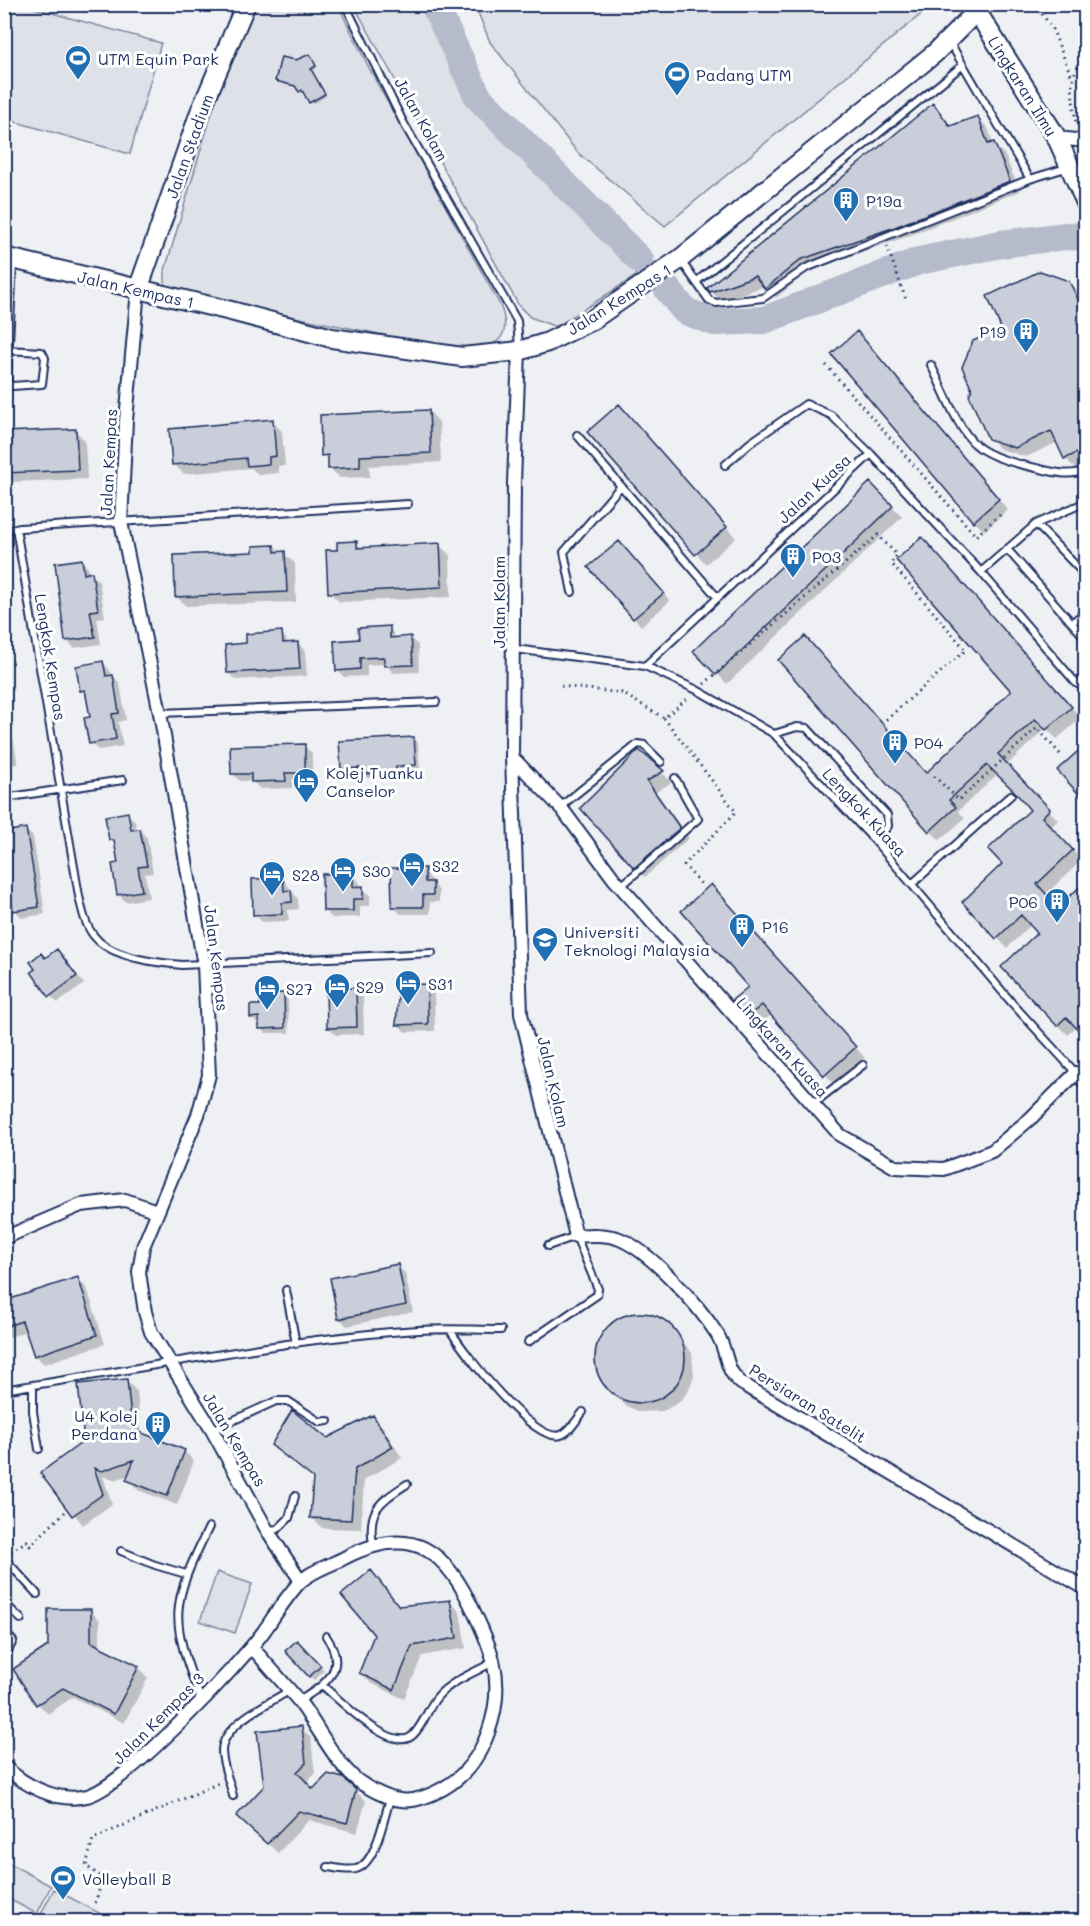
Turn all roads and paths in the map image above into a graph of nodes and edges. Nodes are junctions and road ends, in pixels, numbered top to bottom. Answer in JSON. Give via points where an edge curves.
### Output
{"nodes":[{"id":1,"x":246,"y":4,"type":"edge"},
{"id":2,"x":345,"y":4,"type":"edge"},
{"id":3,"x":1035,"y":4,"type":"edge"},
{"id":4,"x":974,"y":8,"type":"edge"},
{"id":5,"x":949,"y":41,"type":"junction"},
{"id":6,"x":1086,"y":58,"type":"edge"},
{"id":7,"x":963,"y":65,"type":"junction"},
{"id":8,"x":1072,"y":78,"type":"junction"},
{"id":9,"x":1086,"y":125,"type":"edge"},
{"id":10,"x":1057,"y":138,"type":"junction"},
{"id":11,"x":1086,"y":141,"type":"edge"},
{"id":12,"x":1069,"y":167,"type":"junction"},
{"id":13,"x":1030,"y":179,"type":"junction"},
{"id":14,"x":1086,"y":203,"type":"edge"},
{"id":15,"x":887,"y":246,"type":"dead end"},
{"id":16,"x":9,"y":258,"type":"edge"},
{"id":17,"x":680,"y":260,"type":"junction"},
{"id":18,"x":696,"y":282,"type":"junction"},
{"id":19,"x":138,"y":290,"type":"junction"},
{"id":20,"x":906,"y":300,"type":"dead end"},
{"id":21,"x":7,"y":350,"type":"junction"},
{"id":22,"x":519,"y":351,"type":"junction"},
{"id":23,"x":826,"y":365,"type":"dead end"},
{"id":24,"x":931,"y":365,"type":"dead end"},
{"id":25,"x":577,"y":435,"type":"dead end"},
{"id":26,"x":871,"y":454,"type":"junction"},
{"id":27,"x":725,"y":465,"type":"dead end"},
{"id":28,"x":1086,"y":470,"type":"edge"},
{"id":29,"x":620,"y":487,"type":"junction"},
{"id":30,"x":1086,"y":502,"type":"edge"},
{"id":31,"x":408,"y":504,"type":"dead end"},
{"id":32,"x":1002,"y":513,"type":"dead end"},
{"id":33,"x":121,"y":522,"type":"junction"},
{"id":34,"x":1036,"y":525,"type":"junction"},
{"id":35,"x":16,"y":528,"type":"junction"},
{"id":36,"x":4,"y":530,"type":"edge"},
{"id":37,"x":1007,"y":549,"type":"junction"},
{"id":38,"x":981,"y":572,"type":"junction"},
{"id":39,"x":1086,"y":576,"type":"edge"},
{"id":40,"x":572,"y":592,"type":"dead end"},
{"id":41,"x":717,"y":597,"type":"junction"},
{"id":42,"x":1086,"y":611,"type":"edge"},
{"id":43,"x":1072,"y":623,"type":"junction"},
{"id":44,"x":1086,"y":639,"type":"edge"},
{"id":45,"x":515,"y":649,"type":"junction"},
{"id":46,"x":645,"y":666,"type":"junction"},
{"id":47,"x":716,"y":675,"type":"dead end"},
{"id":48,"x":561,"y":686,"type":"dead end"},
{"id":49,"x":1086,"y":688,"type":"edge"},
{"id":50,"x":697,"y":690,"type":"junction"},
{"id":51,"x":436,"y":702,"type":"dead end"},
{"id":52,"x":160,"y":713,"type":"junction"},
{"id":53,"x":882,"y":723,"type":"dead end"},
{"id":54,"x":774,"y":734,"type":"junction"},
{"id":55,"x":1061,"y":755,"type":"dead end"},
{"id":56,"x":512,"y":757,"type":"junction"},
{"id":57,"x":661,"y":762,"type":"dead end"},
{"id":58,"x":934,"y":776,"type":"dead end"},
{"id":59,"x":675,"y":778,"type":"dead end"},
{"id":60,"x":123,"y":780,"type":"dead end"},
{"id":61,"x":60,"y":791,"type":"junction"},
{"id":62,"x":1011,"y":795,"type":"dead end"},
{"id":63,"x":4,"y":798,"type":"edge"},
{"id":64,"x":560,"y":807,"type":"junction"},
{"id":65,"x":876,"y":842,"type":"junction"},
{"id":66,"x":912,"y":884,"type":"junction"},
{"id":67,"x":620,"y":887,"type":"junction"},
{"id":68,"x":432,"y":953,"type":"dead end"},
{"id":69,"x":204,"y":965,"type":"junction"},
{"id":70,"x":863,"y":1065,"type":"dead end"},
{"id":71,"x":1076,"y":1073,"type":"junction"},
{"id":72,"x":1086,"y":1083,"type":"edge"},
{"id":73,"x":813,"y":1105,"type":"junction"},
{"id":74,"x":157,"y":1211,"type":"junction"},
{"id":75,"x":576,"y":1236,"type":"junction"},
{"id":76,"x":4,"y":1238,"type":"edge"},
{"id":77,"x":548,"y":1246,"type":"dead end"},
{"id":78,"x":286,"y":1290,"type":"dead end"},
{"id":79,"x":450,"y":1330,"type":"junction"},
{"id":80,"x":501,"y":1330,"type":"dead end"},
{"id":81,"x":528,"y":1342,"type":"dead end"},
{"id":82,"x":296,"y":1344,"type":"junction"},
{"id":83,"x":170,"y":1365,"type":"junction"},
{"id":84,"x":33,"y":1385,"type":"junction"},
{"id":85,"x":4,"y":1390,"type":"edge"},
{"id":86,"x":583,"y":1412,"type":"dead end"},
{"id":87,"x":328,"y":1421,"type":"dead end"},
{"id":88,"x":212,"y":1430,"type":"junction"},
{"id":89,"x":39,"y":1449,"type":"dead end"},
{"id":90,"x":407,"y":1484,"type":"dead end"},
{"id":91,"x":295,"y":1496,"type":"dead end"},
{"id":92,"x":67,"y":1510,"type":"dead end"},
{"id":93,"x":209,"y":1527,"type":"dead end"},
{"id":94,"x":267,"y":1530,"type":"junction"},
{"id":95,"x":372,"y":1544,"type":"junction"},
{"id":96,"x":121,"y":1551,"type":"dead end"},
{"id":97,"x":4,"y":1557,"type":"edge"},
{"id":98,"x":186,"y":1574,"type":"junction"},
{"id":99,"x":301,"y":1581,"type":"junction"},
{"id":100,"x":1086,"y":1589,"type":"edge"},
{"id":101,"x":37,"y":1594,"type":"dead end"},
{"id":102,"x":4,"y":1603,"type":"edge"},
{"id":103,"x":21,"y":1619,"type":"dead end"},
{"id":104,"x":4,"y":1631,"type":"edge"},
{"id":105,"x":326,"y":1636,"type":"dead end"},
{"id":106,"x":252,"y":1647,"type":"junction"},
{"id":107,"x":4,"y":1659,"type":"edge"},
{"id":108,"x":493,"y":1662,"type":"junction"},
{"id":109,"x":323,"y":1686,"type":"junction"},
{"id":110,"x":289,"y":1691,"type":"junction"},
{"id":111,"x":201,"y":1700,"type":"junction"},
{"id":112,"x":298,"y":1701,"type":"junction"},
{"id":113,"x":4,"y":1766,"type":"edge"},
{"id":114,"x":229,"y":1779,"type":"junction"},
{"id":115,"x":234,"y":1796,"type":"dead end"},
{"id":116,"x":390,"y":1799,"type":"junction"},
{"id":117,"x":328,"y":1867,"type":"dead end"},
{"id":118,"x":95,"y":1903,"type":"dead end"}],
"edges":[{"from":1,"to":19,"type":"street","name":"Jalan Stadium","via":[[200,112]]},
{"from":2,"to":22,"type":"lane","name":"Jalan Kolam","via":[[404,122],[517,321]]},
{"from":3,"to":8,"type":"path","via":[[1052,28]]},
{"from":4,"to":5,"type":"street","name":"Jalan Kempas 1"},
{"from":4,"to":10,"type":"street","name":"Lingkaran Ilmu"},
{"from":5,"to":7,"type":"lane"},
{"from":5,"to":17,"type":"street","name":"Jalan Kempas 1"},
{"from":6,"to":8,"type":"path","via":[[1077,65]]},
{"from":7,"to":13,"type":"lane"},
{"from":7,"to":18,"type":"lane"},
{"from":8,"to":9,"type":"path","via":[[1076,124]]},
{"from":10,"to":11,"type":"street"},
{"from":10,"to":12,"type":"street","name":"Lingkaran Ilmu"},
{"from":12,"to":13,"type":"lane"},
{"from":12,"to":14,"type":"street","name":"Lingkaran Ilmu"},
{"from":13,"to":18,"type":"lane","via":[[806,268],[763,298],[716,303]]},
{"from":15,"to":20,"type":"path"},
{"from":16,"to":19,"type":"street","name":"Jalan Kempas 1"},
{"from":16,"to":21,"type":"lane"},
{"from":17,"to":18,"type":"lane"},
{"from":17,"to":22,"type":"street","name":"Jalan Kempas 1","via":[[592,320],[548,342]]},
{"from":19,"to":22,"type":"street","name":"Jalan Kempas 1","via":[[332,338],[462,357]]},
{"from":19,"to":33,"type":"street","name":"Jalan Kempas"},
{"from":21,"to":21,"type":"lane","via":[[9,385],[42,384],[42,352]]},
{"from":22,"to":45,"type":"street","name":"Jalan Kolam","via":[[514,483]]},
{"from":23,"to":32,"type":"path","via":[[976,536]]},
{"from":24,"to":28,"type":"lane","via":[[975,444],[1022,465],[1065,474]]},
{"from":25,"to":29,"type":"lane"},
{"from":26,"to":27,"type":"lane","via":[[831,415],[806,404]]},
{"from":26,"to":38,"type":"lane","name":"Jalan Kuasa"},
{"from":26,"to":41,"type":"lane","name":"Jalan Kuasa"},
{"from":29,"to":40,"type":"lane","via":[[564,552]]},
{"from":29,"to":41,"type":"lane"},
{"from":30,"to":34,"type":"lane"},
{"from":31,"to":33,"type":"lane"},
{"from":33,"to":35,"type":"lane"},
{"from":33,"to":52,"type":"street","name":"Jalan Kempas"},
{"from":34,"to":37,"type":"lane"},
{"from":34,"to":39,"type":"lane"},
{"from":35,"to":36,"type":"lane"},
{"from":35,"to":61,"type":"lane","name":"Lengkok Kempas"},
{"from":37,"to":38,"type":"lane"},
{"from":37,"to":43,"type":"lane"},
{"from":38,"to":49,"type":"lane","name":"Jalan Kuasa","via":[[1077,683]]},
{"from":41,"to":46,"type":"lane","name":"Jalan Kuasa"},
{"from":42,"to":43,"type":"lane"},
{"from":43,"to":44,"type":"lane"},
{"from":45,"to":46,"type":"lane","name":"Lengkok Kuasa"},
{"from":45,"to":56,"type":"street","name":"Jalan Kolam"},
{"from":46,"to":50,"type":"lane","name":"Lengkok Kuasa"},
{"from":47,"to":53,"type":"path","via":[[878,535],[897,555],[891,562],[966,650]]},
{"from":48,"to":50,"type":"path","via":[[622,693],[664,718]]},
{"from":50,"to":54,"type":"lane","name":"Lengkok Kuasa"},
{"from":51,"to":52,"type":"lane"},
{"from":52,"to":69,"type":"street","name":"Jalan Kempas"},
{"from":54,"to":65,"type":"lane","name":"Lengkok Kuasa"},
{"from":54,"to":65,"type":"lane","via":[[807,728],[887,816],[888,826]]},
{"from":55,"to":58,"type":"path","via":[[1037,728],[959,800]]},
{"from":56,"to":64,"type":"street","name":"Lingkaran Kuasa"},
{"from":56,"to":75,"type":"street","name":"Jalan Kolam","via":[[521,1014]]},
{"from":57,"to":64,"type":"lane","via":[[638,744]]},
{"from":59,"to":67,"type":"lane","via":[[698,819]]},
{"from":60,"to":61,"type":"lane"},
{"from":61,"to":63,"type":"lane"},
{"from":61,"to":69,"type":"lane","name":"Lengkok Kempas","via":[[79,896],[95,938],[147,962]]},
{"from":62,"to":66,"type":"lane"},
{"from":64,"to":67,"type":"street","name":"Lingkaran Kuasa"},
{"from":65,"to":66,"type":"lane","name":"Lengkok Kuasa"},
{"from":66,"to":71,"type":"lane","name":"Lengkok Kuasa"},
{"from":67,"to":73,"type":"street","name":"Lingkaran Kuasa"},
{"from":68,"to":69,"type":"lane","name":"Lengkok Kempas"},
{"from":69,"to":74,"type":"street","name":"Jalan Kempas","via":[[209,1075],[198,1115]]},
{"from":70,"to":73,"type":"lane"},
{"from":71,"to":72,"type":"street"},
{"from":71,"to":73,"type":"street","name":"Lingkaran Kuasa","via":[[992,1150],[944,1168],[895,1167],[840,1135]]},
{"from":74,"to":76,"type":"street","via":[[125,1200],[81,1205]]},
{"from":74,"to":83,"type":"street","name":"Jalan Kempas","via":[[143,1247],[139,1272],[151,1332]]},
{"from":75,"to":77,"type":"lane","name":"Persiaran Satelit"},
{"from":75,"to":81,"type":"lane","via":[[597,1295]]},
{"from":75,"to":100,"type":"street","name":"Persiaran Satelit","via":[[619,1239],[660,1267],[717,1335],[729,1372],[741,1383]]},
{"from":78,"to":82,"type":"lane"},
{"from":79,"to":80,"type":"lane"},
{"from":79,"to":82,"type":"lane"},
{"from":79,"to":86,"type":"lane","via":[[519,1415],[538,1429],[562,1435]]},
{"from":82,"to":83,"type":"lane"},
{"from":83,"to":84,"type":"lane"},
{"from":83,"to":88,"type":"street","name":"Jalan Kempas"},
{"from":84,"to":85,"type":"lane"},
{"from":84,"to":89,"type":"lane"},
{"from":87,"to":88,"type":"lane","via":[[320,1422],[288,1401],[276,1401]]},
{"from":88,"to":94,"type":"street","name":"Jalan Kempas"},
{"from":90,"to":95,"type":"lane","via":[[372,1514]]},
{"from":91,"to":94,"type":"lane","via":[[289,1518],[279,1529]]},
{"from":92,"to":97,"type":"path","via":[[30,1546],[27,1541]]},
{"from":93,"to":98,"type":"lane"},
{"from":94,"to":99,"type":"street","name":"Jalan Kempas"},
{"from":95,"to":99,"type":"street"},
{"from":95,"to":108,"type":"street","via":[[414,1545],[448,1565],[467,1596]]},
{"from":96,"to":98,"type":"lane"},
{"from":97,"to":101,"type":"lane"},
{"from":98,"to":111,"type":"lane","via":[[176,1612],[177,1634]]},
{"from":99,"to":106,"type":"street","name":"Jalan Kempas 3"},
{"from":102,"to":103,"type":"lane"},
{"from":104,"to":107,"type":"lane","via":[[13,1641]]},
{"from":105,"to":109,"type":"lane","via":[[337,1659]]},
{"from":106,"to":110,"type":"street"},
{"from":106,"to":111,"type":"street","name":"Jalan Kempas 3"},
{"from":108,"to":109,"type":"lane","via":[[438,1696],[411,1737],[400,1740],[379,1733]]},
{"from":108,"to":116,"type":"street","via":[[496,1705],[482,1746],[470,1765],[452,1783],[432,1794],[408,1802]]},
{"from":109,"to":112,"type":"lane"},
{"from":110,"to":112,"type":"street"},
{"from":110,"to":114,"type":"lane","via":[[230,1730],[222,1752]]},
{"from":111,"to":113,"type":"street","name":"Jalan Kempas 3","via":[[133,1768],[87,1796],[46,1793],[27,1785]]},
{"from":112,"to":116,"type":"street","via":[[360,1784]]},
{"from":114,"to":115,"type":"lane"},
{"from":114,"to":118,"type":"path","via":[[93,1839],[86,1866],[103,1878]]},
{"from":116,"to":117,"type":"lane","via":[[373,1853],[366,1863],[356,1869]]}]}
